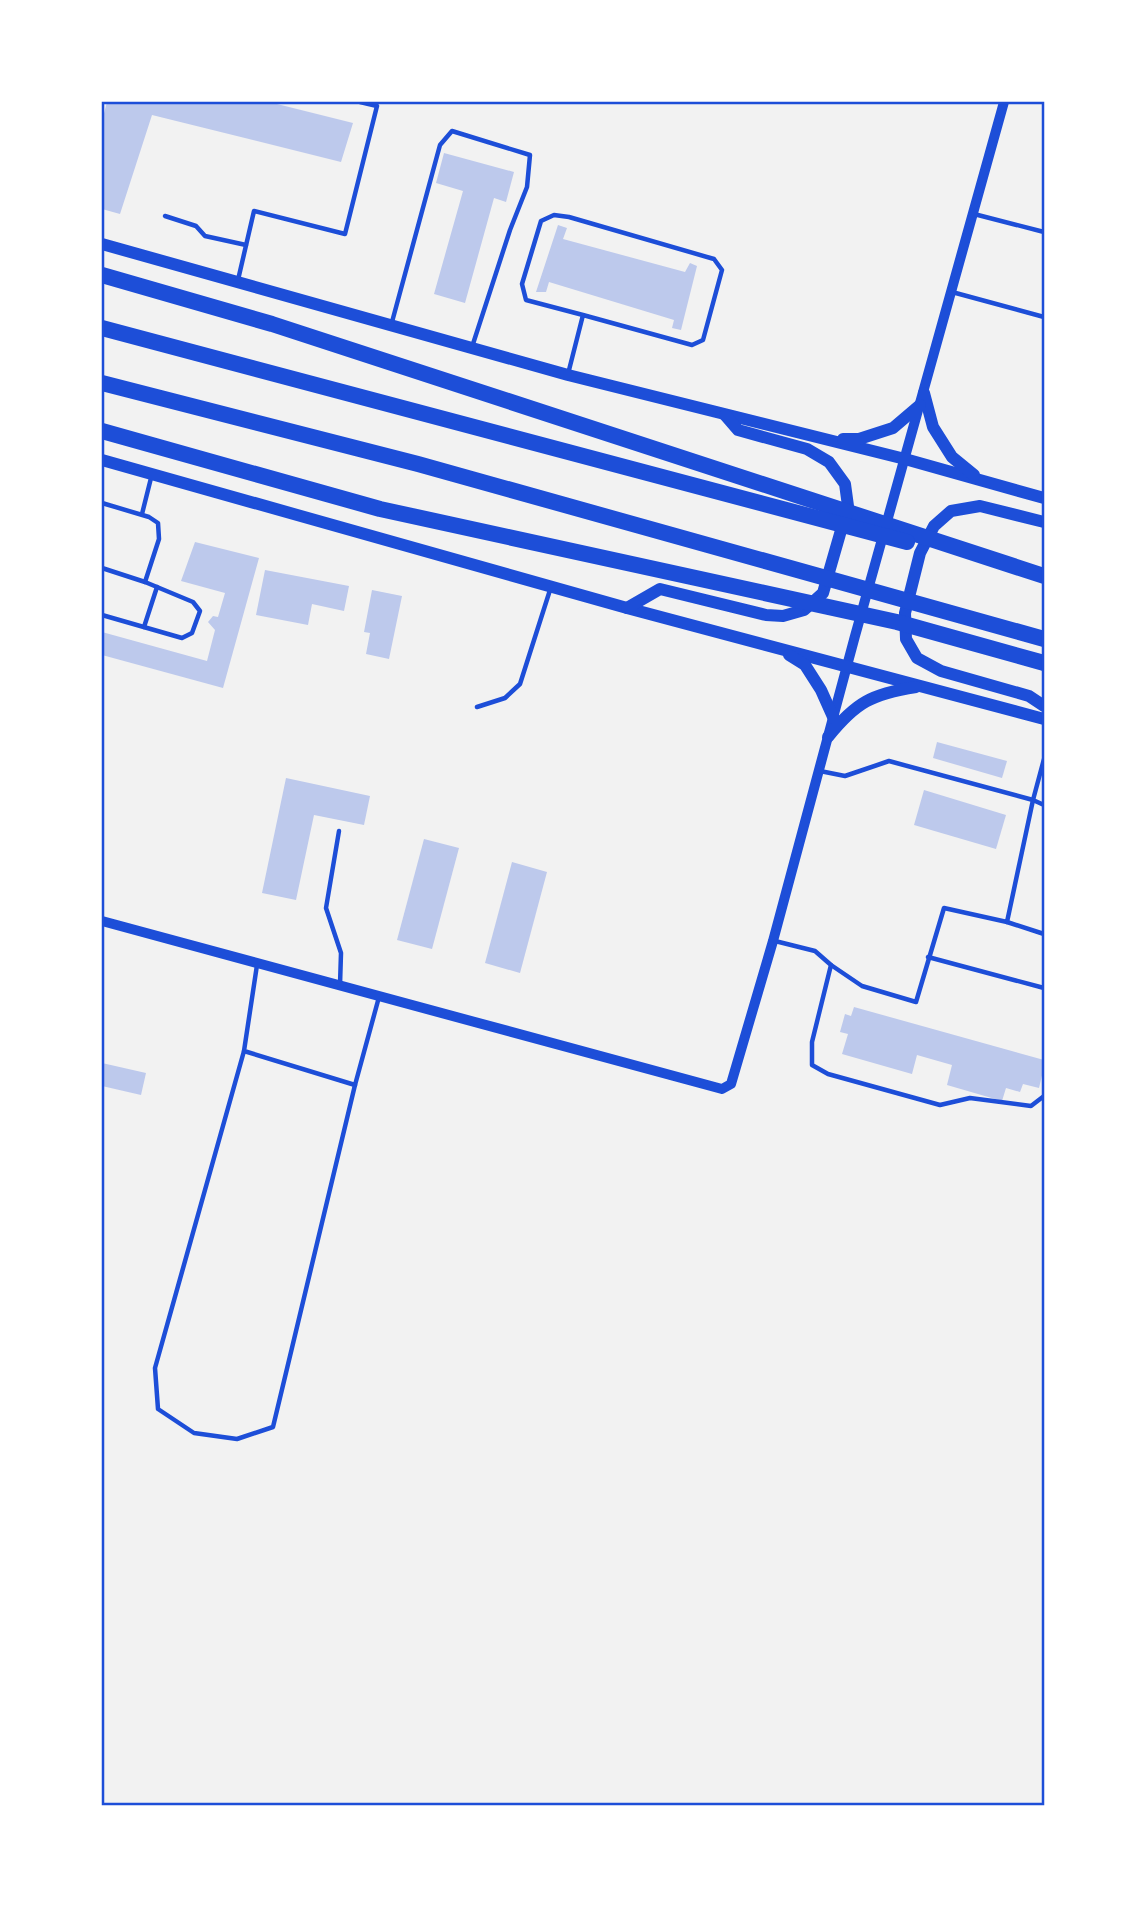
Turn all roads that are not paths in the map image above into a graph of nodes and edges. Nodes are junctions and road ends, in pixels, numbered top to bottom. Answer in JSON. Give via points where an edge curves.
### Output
{"nodes":[{"id":1,"x":360,"y":102,"type":"edge"},
{"id":2,"x":1004,"y":102,"type":"edge"},
{"id":3,"x":973,"y":214,"type":"junction"},
{"id":4,"x":165,"y":216,"type":"dead end"},
{"id":5,"x":1045,"y":232,"type":"edge"},
{"id":6,"x":102,"y":244,"type":"edge"},
{"id":7,"x":246,"y":245,"type":"junction"},
{"id":8,"x":102,"y":275,"type":"edge"},
{"id":9,"x":237,"y":282,"type":"junction"},
{"id":10,"x":951,"y":292,"type":"junction"},
{"id":11,"x":583,"y":315,"type":"junction"},
{"id":12,"x":1045,"y":317,"type":"edge"},
{"id":13,"x":391,"y":327,"type":"junction"},
{"id":14,"x":102,"y":328,"type":"edge"},
{"id":15,"x":471,"y":348,"type":"junction"},
{"id":16,"x":568,"y":375,"type":"junction"},
{"id":17,"x":102,"y":383,"type":"edge"},
{"id":18,"x":922,"y":399,"type":"junction"},
{"id":19,"x":724,"y":414,"type":"junction"},
{"id":20,"x":102,"y":431,"type":"edge"},
{"id":21,"x":824,"y":439,"type":"junction"},
{"id":22,"x":905,"y":459,"type":"junction"},
{"id":23,"x":102,"y":460,"type":"edge"},
{"id":24,"x":152,"y":474,"type":"junction"},
{"id":25,"x":979,"y":480,"type":"junction"},
{"id":26,"x":1045,"y":498,"type":"edge"},
{"id":27,"x":102,"y":503,"type":"edge"},
{"id":28,"x":142,"y":514,"type":"junction"},
{"id":29,"x":1045,"y":522,"type":"edge"},
{"id":30,"x":102,"y":568,"type":"edge"},
{"id":31,"x":1045,"y":577,"type":"edge"},
{"id":32,"x":145,"y":582,"type":"junction"},
{"id":33,"x":157,"y":587,"type":"junction"},
{"id":34,"x":551,"y":587,"type":"junction"},
{"id":35,"x":627,"y":608,"type":"junction"},
{"id":36,"x":102,"y":615,"type":"edge"},
{"id":37,"x":144,"y":627,"type":"junction"},
{"id":38,"x":1045,"y":639,"type":"edge"},
{"id":39,"x":777,"y":648,"type":"junction"},
{"id":40,"x":1045,"y":663,"type":"edge"},
{"id":41,"x":847,"y":666,"type":"junction"},
{"id":42,"x":922,"y":686,"type":"junction"},
{"id":43,"x":1045,"y":706,"type":"edge"},
{"id":44,"x":477,"y":707,"type":"dead end"},
{"id":45,"x":834,"y":719,"type":"junction"},
{"id":46,"x":1045,"y":719,"type":"edge"},
{"id":47,"x":828,"y":737,"type":"junction"},
{"id":48,"x":1045,"y":759,"type":"edge"},
{"id":49,"x":819,"y":771,"type":"junction"},
{"id":50,"x":1033,"y":800,"type":"junction"},
{"id":51,"x":1045,"y":805,"type":"edge"},
{"id":52,"x":339,"y":831,"type":"dead end"},
{"id":53,"x":102,"y":921,"type":"edge"},
{"id":54,"x":1007,"y":922,"type":"junction"},
{"id":55,"x":1045,"y":934,"type":"edge"},
{"id":56,"x":773,"y":941,"type":"junction"},
{"id":57,"x":928,"y":957,"type":"junction"},
{"id":58,"x":257,"y":963,"type":"junction"},
{"id":59,"x":831,"y":965,"type":"junction"},
{"id":60,"x":340,"y":986,"type":"junction"},
{"id":61,"x":1045,"y":988,"type":"edge"},
{"id":62,"x":379,"y":996,"type":"junction"},
{"id":63,"x":243,"y":1051,"type":"junction"},
{"id":64,"x":355,"y":1085,"type":"junction"},
{"id":65,"x":1045,"y":1096,"type":"edge"}],
"edges":[{"from":1,"to":7,"type":"lane","via":[[377,106],[345,234],[254,211]]},
{"from":2,"to":3,"type":"street"},
{"from":3,"to":5,"type":"lane"},
{"from":3,"to":10,"type":"street"},
{"from":4,"to":7,"type":"lane","via":[[196,226],[205,236]]},
{"from":6,"to":9,"type":"main road"},
{"from":7,"to":9,"type":"lane"},
{"from":8,"to":31,"type":"highway","via":[[272,324]]},
{"from":9,"to":13,"type":"main road"},
{"from":10,"to":12,"type":"lane"},
{"from":10,"to":18,"type":"street"},
{"from":11,"to":11,"type":"lane","via":[[526,300],[522,284],[541,221],[554,215],[714,259],[722,270],[703,340],[692,345]]},
{"from":11,"to":16,"type":"lane"},
{"from":13,"to":15,"type":"main road"},
{"from":13,"to":15,"type":"lane","via":[[440,145],[452,131],[530,155],[527,187]]},
{"from":14,"to":31,"type":"highway"},
{"from":15,"to":16,"type":"main road"},
{"from":16,"to":19,"type":"main road"},
{"from":17,"to":38,"type":"highway","via":[[418,464]]},
{"from":18,"to":21,"type":"main road","via":[[893,428],[859,439]]},
{"from":18,"to":22,"type":"street"},
{"from":18,"to":25,"type":"main road","via":[[952,457]]},
{"from":19,"to":21,"type":"main road"},
{"from":19,"to":35,"type":"main road","via":[[738,430],[807,449],[829,462],[845,484],[848,506],[823,593],[804,610],[783,616],[660,589]]},
{"from":20,"to":40,"type":"highway","via":[[380,509],[897,622]]},
{"from":21,"to":22,"type":"main road"},
{"from":22,"to":25,"type":"main road"},
{"from":22,"to":41,"type":"street"},
{"from":23,"to":24,"type":"main road"},
{"from":24,"to":28,"type":"lane"},
{"from":24,"to":34,"type":"main road"},
{"from":25,"to":26,"type":"main road"},
{"from":27,"to":28,"type":"lane"},
{"from":28,"to":32,"type":"lane","via":[[158,523],[159,539]]},
{"from":29,"to":43,"type":"main road","via":[[980,506],[951,512],[934,526],[920,553],[905,613],[906,639],[917,658],[942,671],[1030,696]]},
{"from":30,"to":32,"type":"lane"},
{"from":32,"to":33,"type":"lane"},
{"from":33,"to":37,"type":"lane"},
{"from":33,"to":37,"type":"lane","via":[[193,602],[200,611],[192,633],[182,638]]},
{"from":34,"to":35,"type":"main road"},
{"from":34,"to":44,"type":"lane","via":[[520,684],[505,698]]},
{"from":35,"to":39,"type":"main road"},
{"from":36,"to":37,"type":"lane"},
{"from":39,"to":41,"type":"main road"},
{"from":39,"to":45,"type":"main road","via":[[804,665]]},
{"from":41,"to":42,"type":"main road"},
{"from":41,"to":45,"type":"street"},
{"from":42,"to":46,"type":"main road"},
{"from":42,"to":47,"type":"main road","via":[[868,700],[845,716]]},
{"from":45,"to":47,"type":"street"},
{"from":47,"to":49,"type":"street"},
{"from":48,"to":50,"type":"lane"},
{"from":49,"to":50,"type":"lane","via":[[845,776],[890,761]]},
{"from":49,"to":56,"type":"street"},
{"from":50,"to":51,"type":"lane"},
{"from":50,"to":54,"type":"lane"},
{"from":52,"to":60,"type":"lane","via":[[326,908],[341,953]]},
{"from":53,"to":58,"type":"street"},
{"from":54,"to":55,"type":"lane"},
{"from":54,"to":57,"type":"lane","via":[[943,908]]},
{"from":56,"to":59,"type":"lane","via":[[815,951]]},
{"from":56,"to":62,"type":"street","via":[[731,1084],[722,1088]]},
{"from":57,"to":59,"type":"lane","via":[[916,1002],[862,986]]},
{"from":57,"to":61,"type":"lane"},
{"from":58,"to":60,"type":"street"},
{"from":58,"to":63,"type":"lane"},
{"from":59,"to":65,"type":"lane","via":[[812,1042],[812,1065],[828,1074],[940,1105],[970,1098],[1031,1106]]},
{"from":60,"to":62,"type":"street"},
{"from":62,"to":64,"type":"lane"},
{"from":63,"to":64,"type":"lane"},
{"from":63,"to":64,"type":"lane","via":[[155,1368],[158,1409],[194,1433],[237,1439],[273,1427]]}]}
